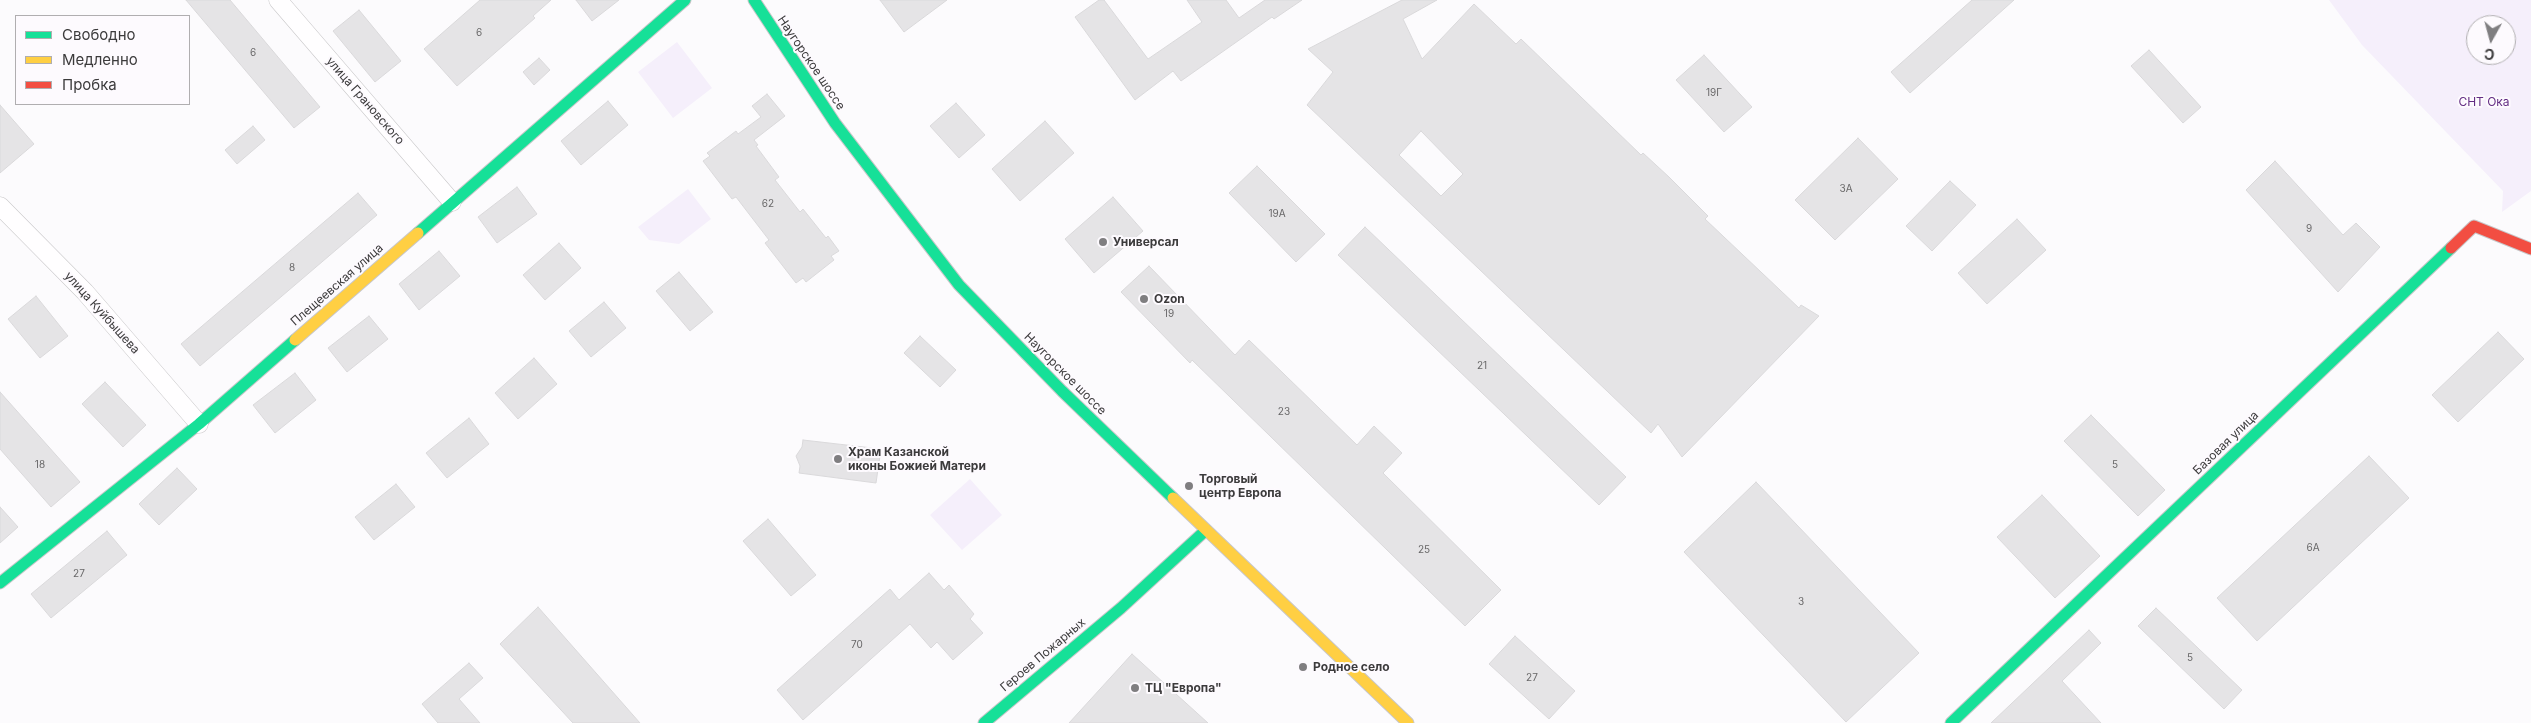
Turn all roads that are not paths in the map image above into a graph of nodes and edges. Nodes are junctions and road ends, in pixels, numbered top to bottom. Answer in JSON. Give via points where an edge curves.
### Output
{"nodes":[{"id":1,"x":278,"y":0,"type":"edge"},
{"id":2,"x":685,"y":0,"type":"edge"},
{"id":3,"x":754,"y":0,"type":"edge"},
{"id":4,"x":452,"y":202,"type":"junction"},
{"id":5,"x":0,"y":206,"type":"edge"},
{"id":6,"x":2531,"y":249,"type":"edge"},
{"id":7,"x":199,"y":424,"type":"junction"},
{"id":8,"x":1206,"y":530,"type":"junction"},
{"id":9,"x":0,"y":583,"type":"edge"},
{"id":10,"x":984,"y":723,"type":"edge"},
{"id":11,"x":1408,"y":723,"type":"edge"},
{"id":12,"x":1951,"y":723,"type":"edge"}],
"edges":[{"from":1,"to":4,"type":"street","name":"улица Грановского"},
{"from":2,"to":4,"type":"street","name":"Плещеевская улица"},
{"from":3,"to":8,"type":"street","name":"Наугорское шоссе","via":[[835,123],[959,285],[1062,391]]},
{"from":4,"to":7,"type":"street","name":"Плещеевская улица"},
{"from":5,"to":7,"type":"street","name":"улица Куйбышева","via":[[85,292]]},
{"from":6,"to":12,"type":"street","name":"Базовая улица","via":[[2474,226]]},
{"from":7,"to":9,"type":"street","name":"Плещеевская улица"},
{"from":8,"to":10,"type":"street","name":"Героев Пожарных","via":[[1121,608]]},
{"from":8,"to":11,"type":"street","name":"Наугорское шоссе"}]}
